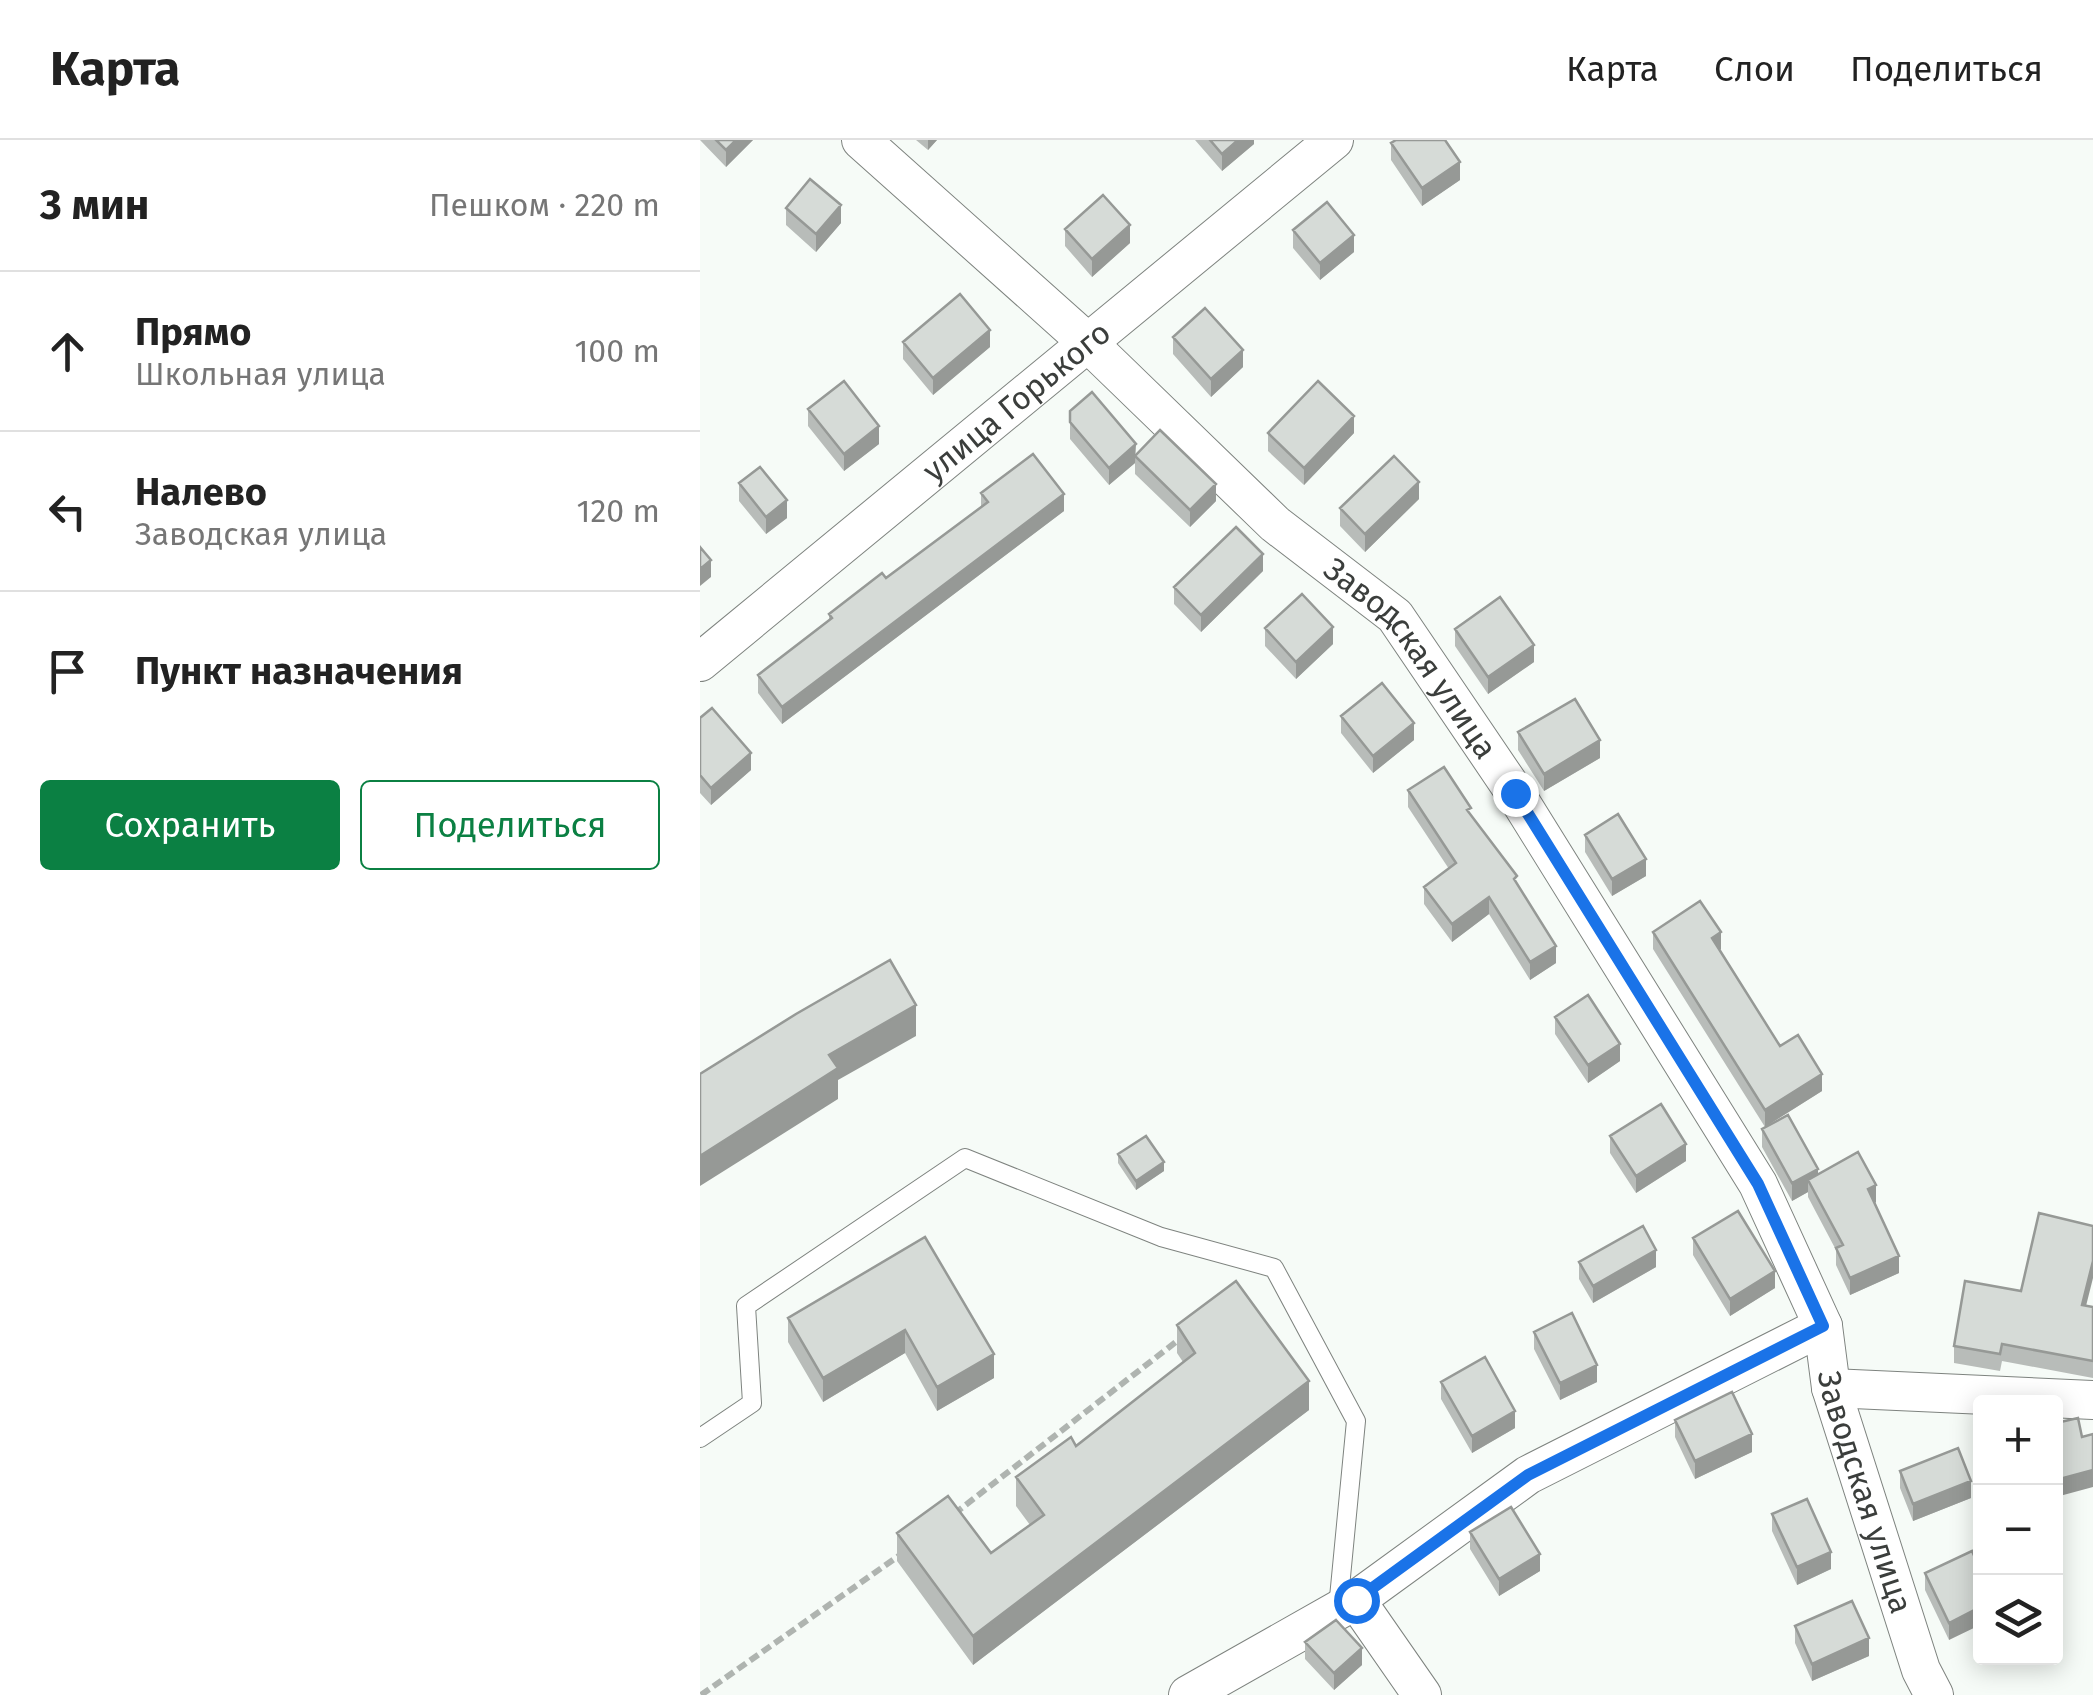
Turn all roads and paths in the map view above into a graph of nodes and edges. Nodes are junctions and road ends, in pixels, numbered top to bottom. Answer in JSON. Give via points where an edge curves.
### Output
{"nodes":[{"id":1,"x":862,"y":140,"type":"edge"},
{"id":2,"x":1334,"y":140,"type":"edge"},
{"id":3,"x":1087,"y":342,"type":"junction"},
{"id":4,"x":700,"y":662,"type":"edge"},
{"id":5,"x":1823,"y":1326,"type":"junction"},
{"id":6,"x":1188,"y":1333,"type":"edge"},
{"id":7,"x":1831,"y":1388,"type":"junction"},
{"id":8,"x":2093,"y":1400,"type":"edge"},
{"id":9,"x":700,"y":1438,"type":"edge"},
{"id":10,"x":953,"y":1514,"type":"edge"},
{"id":11,"x":906,"y":1551,"type":"edge"},
{"id":12,"x":1347,"y":1605,"type":"junction"},
{"id":13,"x":701,"y":1695,"type":"edge"},
{"id":14,"x":1188,"y":1695,"type":"edge"},
{"id":15,"x":1422,"y":1695,"type":"edge"},
{"id":16,"x":1934,"y":1695,"type":"edge"}],
"edges":[{"from":1,"to":3,"type":"street","name":"Заводская улица"},
{"from":2,"to":3,"type":"street","name":"улица Горького"},
{"from":3,"to":4,"type":"street","name":"улица Горького"},
{"from":3,"to":5,"type":"street","name":"Заводская улица","via":[[1274,524],[1395,616],[1515,793],[1758,1184]]},
{"from":5,"to":7,"type":"street","name":"Заводская улица"},
{"from":5,"to":12,"type":"street","via":[[1528,1475]]},
{"from":6,"to":10,"type":"path"},
{"from":7,"to":8,"type":"street"},
{"from":7,"to":16,"type":"street","name":"Заводская улица"},
{"from":9,"to":12,"type":"lane","via":[[752,1403],[746,1306],[965,1158],[1161,1237],[1274,1268],[1356,1421]]},
{"from":11,"to":13,"type":"path"},
{"from":12,"to":14,"type":"street"},
{"from":12,"to":15,"type":"street"}]}
